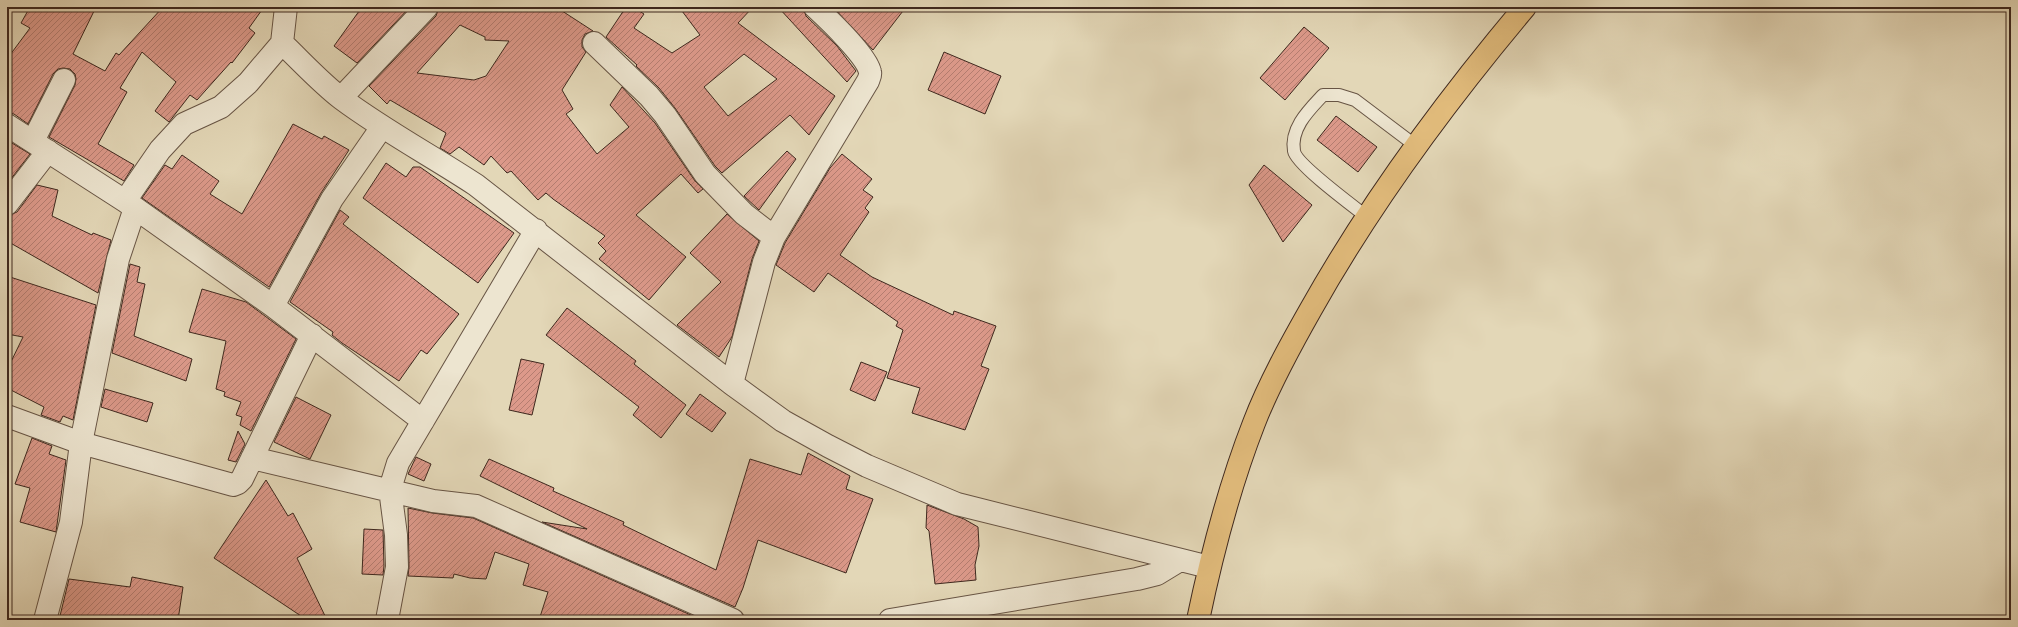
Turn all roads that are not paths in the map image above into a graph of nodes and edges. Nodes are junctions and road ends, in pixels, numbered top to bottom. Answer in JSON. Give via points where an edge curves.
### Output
{"nodes":[{"id":1,"x":286,"y":7,"type":"edge"},
{"id":2,"x":427,"y":7,"type":"edge"},
{"id":3,"x":815,"y":7,"type":"edge"},
{"id":4,"x":1525,"y":7,"type":"edge"},
{"id":5,"x":282,"y":43,"type":"junction"},
{"id":6,"x":594,"y":43,"type":"dead end"},
{"id":7,"x":64,"y":80,"type":"dead end"},
{"id":8,"x":341,"y":98,"type":"junction"},
{"id":9,"x":7,"y":125,"type":"edge"},
{"id":10,"x":382,"y":127,"type":"junction"},
{"id":11,"x":40,"y":146,"type":"junction"},
{"id":12,"x":1416,"y":146,"type":"junction"},
{"id":13,"x":7,"y":204,"type":"edge"},
{"id":14,"x":130,"y":204,"type":"junction"},
{"id":15,"x":1367,"y":218,"type":"junction"},
{"id":16,"x":536,"y":230,"type":"junction"},
{"id":17,"x":774,"y":237,"type":"junction"},
{"id":18,"x":273,"y":306,"type":"junction"},
{"id":19,"x":312,"y":335,"type":"junction"},
{"id":20,"x":732,"y":384,"type":"junction"},
{"id":21,"x":7,"y":416,"type":"edge"},
{"id":22,"x":423,"y":421,"type":"junction"},
{"id":23,"x":81,"y":443,"type":"junction"},
{"id":24,"x":252,"y":458,"type":"junction"},
{"id":25,"x":390,"y":489,"type":"junction"},
{"id":26,"x":1180,"y":560,"type":"junction"},
{"id":27,"x":1209,"y":567,"type":"junction"},
{"id":28,"x":45,"y":620,"type":"edge"},
{"id":29,"x":387,"y":620,"type":"edge"},
{"id":30,"x":733,"y":620,"type":"edge"},
{"id":31,"x":890,"y":620,"type":"edge"},
{"id":32,"x":1198,"y":620,"type":"edge"}],
"edges":[{"from":1,"to":5,"type":"street"},
{"from":2,"to":8,"type":"street"},
{"from":3,"to":17,"type":"street","via":[[838,28],[868,65],[870,74]]},
{"from":4,"to":12,"type":"highway"},
{"from":5,"to":8,"type":"street"},
{"from":5,"to":14,"type":"street","via":[[248,83],[221,107],[184,124],[160,150]]},
{"from":6,"to":17,"type":"street","via":[[649,96],[705,174],[744,214]]},
{"from":7,"to":11,"type":"street"},
{"from":8,"to":10,"type":"street"},
{"from":9,"to":11,"type":"street"},
{"from":10,"to":16,"type":"street","via":[[476,185]]},
{"from":10,"to":18,"type":"street","via":[[332,199]]},
{"from":11,"to":13,"type":"street"},
{"from":11,"to":14,"type":"street"},
{"from":12,"to":15,"type":"highway"},
{"from":12,"to":15,"type":"lane","via":[[1355,100],[1339,95],[1323,95],[1306,113],[1295,135],[1294,152],[1304,166]]},
{"from":14,"to":18,"type":"street"},
{"from":14,"to":23,"type":"street"},
{"from":15,"to":27,"type":"highway","via":[[1333,270],[1297,333],[1255,421],[1221,520]]},
{"from":16,"to":20,"type":"street"},
{"from":16,"to":22,"type":"street"},
{"from":17,"to":20,"type":"street","via":[[764,262]]},
{"from":18,"to":19,"type":"street"},
{"from":19,"to":22,"type":"street"},
{"from":19,"to":24,"type":"street"},
{"from":20,"to":26,"type":"street","via":[[783,421],[828,446],[867,466],[957,504]]},
{"from":21,"to":23,"type":"street"},
{"from":22,"to":25,"type":"street","via":[[398,463]]},
{"from":23,"to":24,"type":"street","via":[[233,484],[242,479]]},
{"from":23,"to":28,"type":"street","via":[[71,522]]},
{"from":24,"to":25,"type":"street"},
{"from":25,"to":29,"type":"street","via":[[396,535],[396,567]]},
{"from":25,"to":30,"type":"street","via":[[434,500],[476,506]]},
{"from":26,"to":27,"type":"street"},
{"from":26,"to":31,"type":"street","via":[[1157,574],[1137,579]]},
{"from":27,"to":32,"type":"highway"}]}
